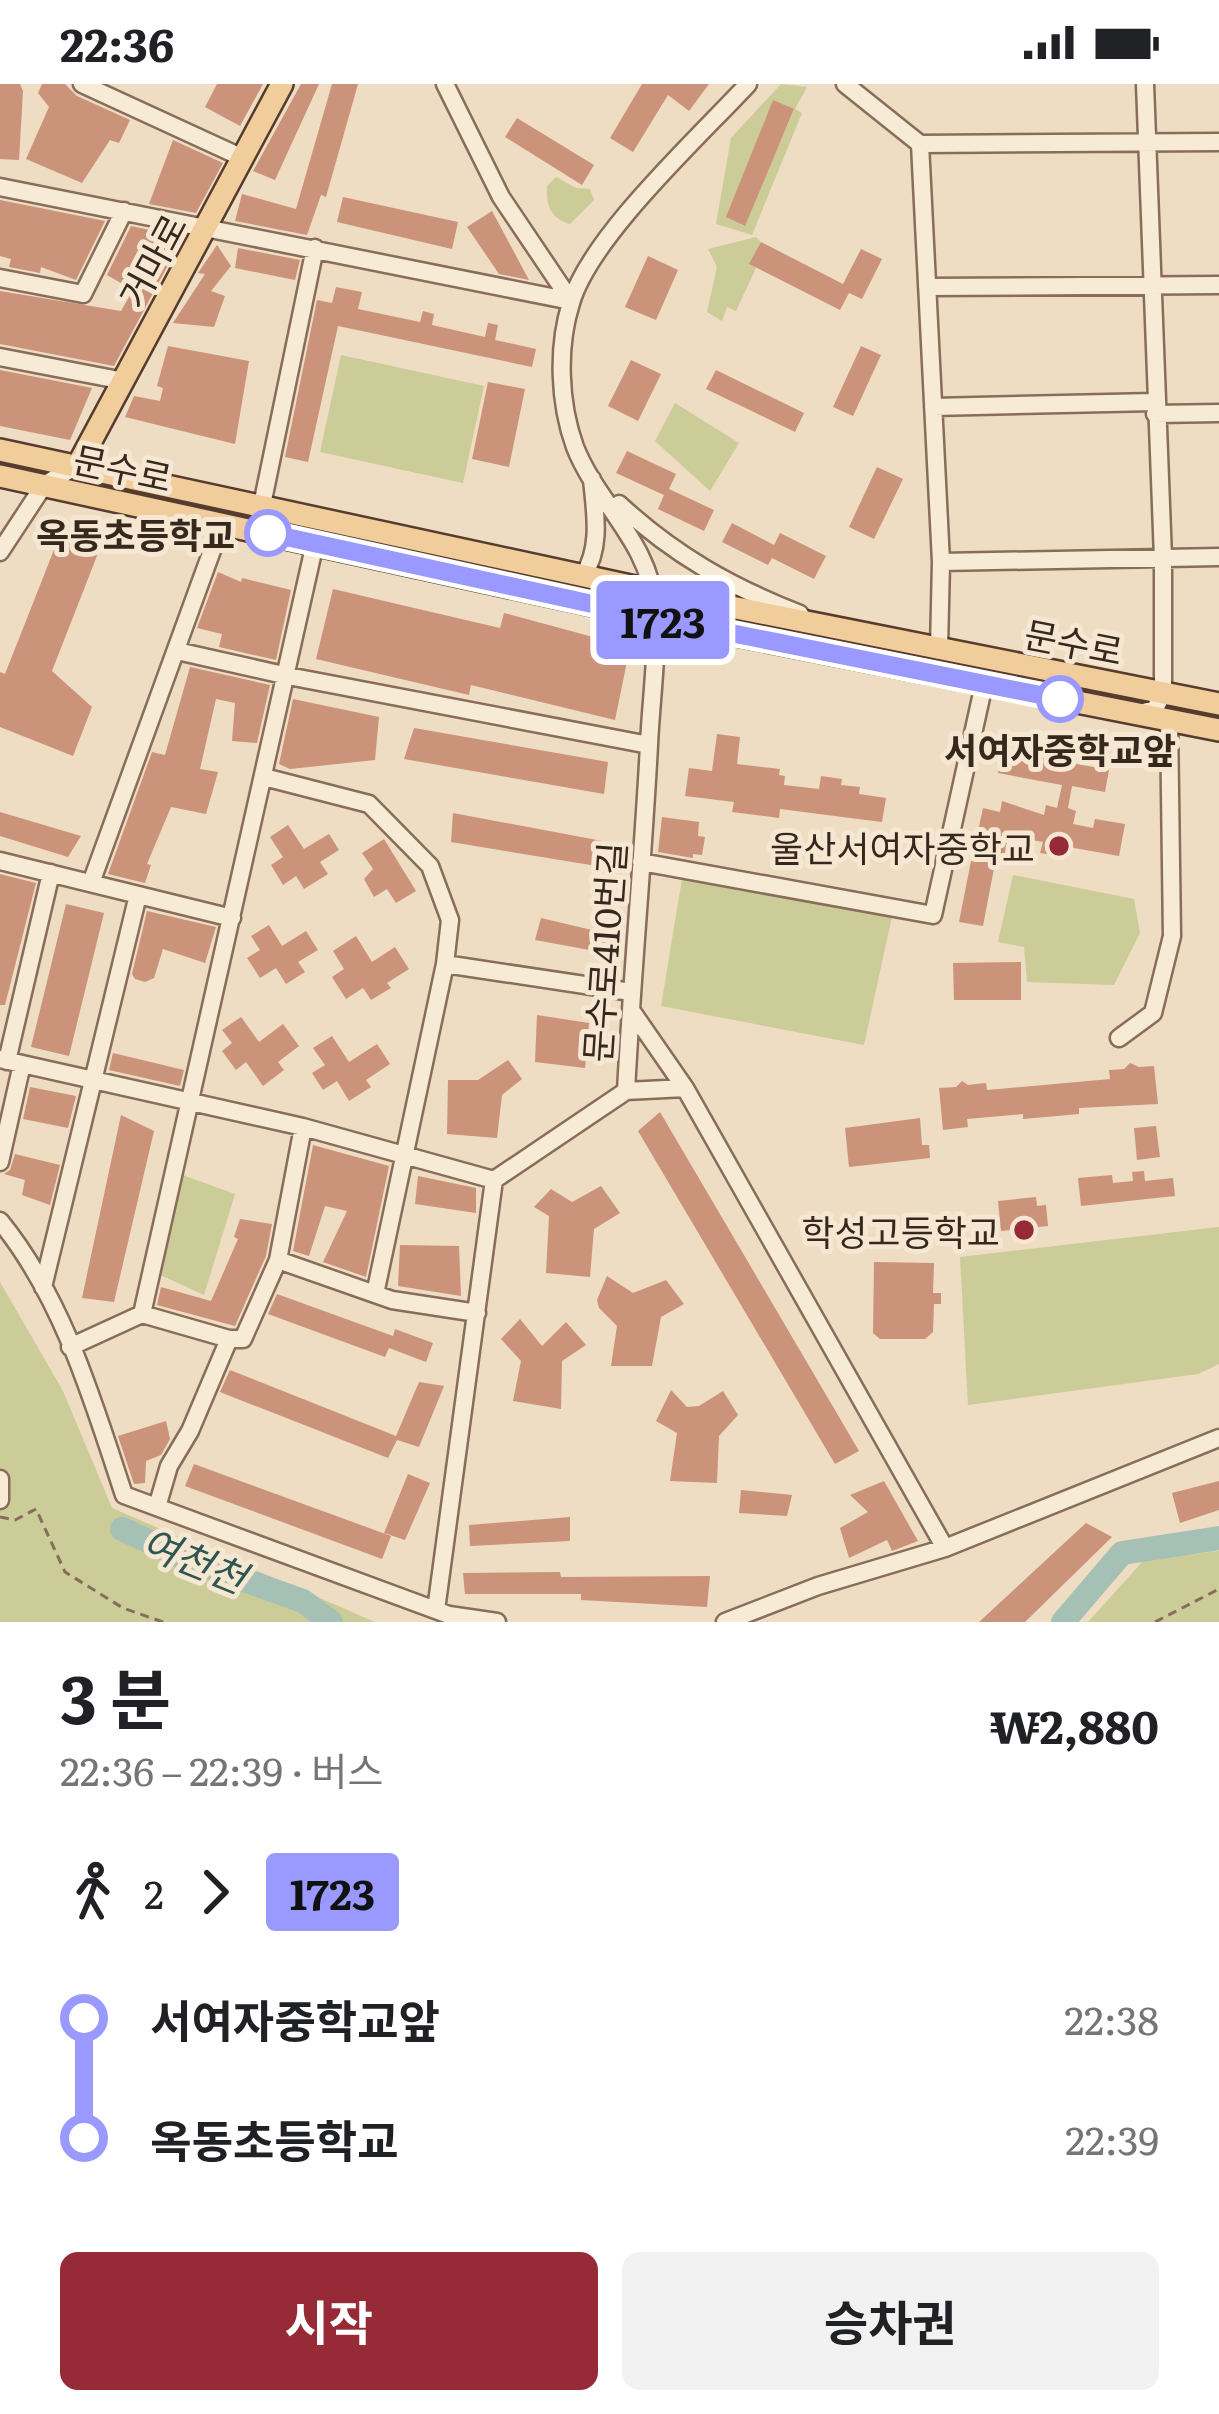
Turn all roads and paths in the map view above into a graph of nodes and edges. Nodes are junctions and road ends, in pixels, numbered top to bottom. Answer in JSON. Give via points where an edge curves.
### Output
{"nodes":[{"id":1,"x":82,"y":84,"type":"edge"},
{"id":2,"x":282,"y":84,"type":"edge"},
{"id":3,"x":445,"y":84,"type":"edge"},
{"id":4,"x":748,"y":84,"type":"edge"},
{"id":5,"x":845,"y":84,"type":"edge"},
{"id":6,"x":1145,"y":84,"type":"edge"},
{"id":7,"x":1146,"y":141,"type":"junction"},
{"id":8,"x":1219,"y":142,"type":"edge"},
{"id":9,"x":920,"y":144,"type":"junction"},
{"id":10,"x":243,"y":158,"type":"junction"},
{"id":11,"x":0,"y":187,"type":"edge"},
{"id":12,"x":124,"y":211,"type":"junction"},
{"id":13,"x":206,"y":226,"type":"junction"},
{"id":14,"x":315,"y":248,"type":"junction"},
{"id":15,"x":0,"y":278,"type":"edge"},
{"id":16,"x":1151,"y":284,"type":"junction"},
{"id":17,"x":1219,"y":285,"type":"edge"},
{"id":18,"x":927,"y":287,"type":"junction"},
{"id":19,"x":571,"y":301,"type":"junction"},
{"id":20,"x":0,"y":357,"type":"edge"},
{"id":21,"x":124,"y":381,"type":"junction"},
{"id":22,"x":933,"y":407,"type":"junction"},
{"id":23,"x":1155,"y":408,"type":"junction"},
{"id":24,"x":1219,"y":413,"type":"edge"},
{"id":25,"x":0,"y":450,"type":"edge"},
{"id":26,"x":78,"y":465,"type":"junction"},
{"id":27,"x":0,"y":476,"type":"edge"},
{"id":28,"x":592,"y":478,"type":"junction"},
{"id":29,"x":44,"y":484,"type":"junction"},
{"id":30,"x":262,"y":505,"type":"junction"},
{"id":31,"x":222,"y":523,"type":"junction"},
{"id":32,"x":315,"y":543,"type":"junction"},
{"id":33,"x":0,"y":552,"type":"edge"},
{"id":34,"x":1219,"y":557,"type":"edge"},
{"id":35,"x":1163,"y":558,"type":"junction"},
{"id":36,"x":941,"y":562,"type":"junction"},
{"id":37,"x":583,"y":576,"type":"junction"},
{"id":38,"x":654,"y":591,"type":"junction"},
{"id":39,"x":656,"y":618,"type":"junction"},
{"id":40,"x":840,"y":629,"type":"junction"},
{"id":41,"x":939,"y":649,"type":"junction"},
{"id":42,"x":177,"y":651,"type":"junction"},
{"id":43,"x":288,"y":676,"type":"junction"},
{"id":44,"x":984,"y":684,"type":"junction"},
{"id":45,"x":1163,"y":693,"type":"junction"},
{"id":46,"x":1219,"y":704,"type":"edge"},
{"id":47,"x":1136,"y":714,"type":"junction"},
{"id":48,"x":1168,"y":720,"type":"junction"},
{"id":49,"x":1219,"y":730,"type":"edge"},
{"id":50,"x":649,"y":745,"type":"junction"},
{"id":51,"x":264,"y":777,"type":"junction"},
{"id":52,"x":0,"y":861,"type":"edge"},
{"id":53,"x":641,"y":862,"type":"junction"},
{"id":54,"x":51,"y":873,"type":"junction"},
{"id":55,"x":91,"y":883,"type":"junction"},
{"id":56,"x":138,"y":895,"type":"junction"},
{"id":57,"x":232,"y":918,"type":"junction"},
{"id":58,"x":445,"y":964,"type":"junction"},
{"id":59,"x":631,"y":1001,"type":"junction"},
{"id":60,"x":1119,"y":1038,"type":"dead end"},
{"id":61,"x":10,"y":1061,"type":"edge"},
{"id":62,"x":93,"y":1080,"type":"junction"},
{"id":63,"x":685,"y":1088,"type":"junction"},
{"id":64,"x":626,"y":1091,"type":"junction"},
{"id":65,"x":189,"y":1101,"type":"junction"},
{"id":66,"x":303,"y":1127,"type":"junction"},
{"id":67,"x":403,"y":1152,"type":"junction"},
{"id":68,"x":0,"y":1162,"type":"edge"},
{"id":69,"x":494,"y":1180,"type":"junction"},
{"id":70,"x":0,"y":1221,"type":"edge"},
{"id":71,"x":278,"y":1260,"type":"junction"},
{"id":72,"x":43,"y":1288,"type":"junction"},
{"id":73,"x":375,"y":1294,"type":"junction"},
{"id":74,"x":477,"y":1313,"type":"junction"},
{"id":75,"x":142,"y":1314,"type":"junction"},
{"id":76,"x":229,"y":1339,"type":"junction"},
{"id":77,"x":70,"y":1347,"type":"junction"},
{"id":78,"x":1219,"y":1438,"type":"edge"},
{"id":79,"x":0,"y":1479,"type":"edge"},
{"id":80,"x":0,"y":1500,"type":"edge"},
{"id":81,"x":158,"y":1507,"type":"junction"},
{"id":82,"x":0,"y":1517,"type":"edge"},
{"id":83,"x":945,"y":1548,"type":"junction"},
{"id":84,"x":1219,"y":1588,"type":"edge"},
{"id":85,"x":436,"y":1610,"type":"junction"},
{"id":86,"x":163,"y":1622,"type":"edge"},
{"id":87,"x":497,"y":1622,"type":"edge"},
{"id":88,"x":724,"y":1622,"type":"edge"},
{"id":89,"x":1155,"y":1622,"type":"edge"}],
"edges":[{"from":1,"to":10,"type":"street"},
{"from":2,"to":10,"type":"main road","name":"거마로"},
{"from":3,"to":19,"type":"street","via":[[500,197]]},
{"from":4,"to":19,"type":"street","via":[[619,224]]},
{"from":5,"to":9,"type":"street"},
{"from":6,"to":7,"type":"street"},
{"from":7,"to":8,"type":"street"},
{"from":7,"to":9,"type":"street"},
{"from":7,"to":16,"type":"street"},
{"from":9,"to":18,"type":"street"},
{"from":10,"to":13,"type":"main road","name":"거마로"},
{"from":11,"to":12,"type":"street"},
{"from":12,"to":13,"type":"street"},
{"from":12,"to":15,"type":"street","via":[[83,294]]},
{"from":13,"to":14,"type":"street"},
{"from":13,"to":21,"type":"main road","name":"거마로"},
{"from":14,"to":19,"type":"street"},
{"from":14,"to":30,"type":"street"},
{"from":16,"to":17,"type":"street"},
{"from":16,"to":18,"type":"street"},
{"from":16,"to":23,"type":"street"},
{"from":18,"to":22,"type":"street"},
{"from":19,"to":28,"type":"street","via":[[563,397]]},
{"from":20,"to":21,"type":"street"},
{"from":21,"to":26,"type":"main road","name":"거마로"},
{"from":22,"to":23,"type":"street"},
{"from":22,"to":36,"type":"street"},
{"from":23,"to":24,"type":"street"},
{"from":23,"to":35,"type":"street"},
{"from":25,"to":26,"type":"main road","name":"문수로"},
{"from":26,"to":29,"type":"street"},
{"from":26,"to":30,"type":"main road","name":"문수로"},
{"from":27,"to":29,"type":"main road","name":"문수로"},
{"from":28,"to":37,"type":"street","via":[[596,536]]},
{"from":28,"to":38,"type":"street","name":"문수로410번길","via":[[630,532]]},
{"from":28,"to":40,"type":"street","via":[[702,570]]},
{"from":29,"to":31,"type":"main road","name":"문수로"},
{"from":29,"to":33,"type":"street"},
{"from":30,"to":37,"type":"main road","name":"문수로"},
{"from":31,"to":32,"type":"main road","name":"문수로"},
{"from":31,"to":42,"type":"street"},
{"from":32,"to":39,"type":"main road","name":"문수로"},
{"from":32,"to":43,"type":"street"},
{"from":34,"to":35,"type":"street"},
{"from":35,"to":36,"type":"street"},
{"from":35,"to":45,"type":"street"},
{"from":36,"to":41,"type":"street"},
{"from":37,"to":38,"type":"main road","name":"문수로"},
{"from":38,"to":39,"type":"street","name":"문수로410번길"},
{"from":38,"to":40,"type":"main road","name":"문수로"},
{"from":39,"to":44,"type":"main road","name":"문수로"},
{"from":39,"to":50,"type":"street","name":"문수로410번길"},
{"from":40,"to":41,"type":"main road","name":"문수로"},
{"from":41,"to":45,"type":"main road","name":"문수로"},
{"from":42,"to":43,"type":"street"},
{"from":42,"to":55,"type":"street"},
{"from":43,"to":50,"type":"street"},
{"from":43,"to":51,"type":"street"},
{"from":44,"to":47,"type":"main road","name":"문수로"},
{"from":44,"to":53,"type":"street","via":[[933,915]]},
{"from":45,"to":46,"type":"main road","name":"문수로"},
{"from":45,"to":47,"type":"street","via":[[1155,709]]},
{"from":47,"to":48,"type":"main road","name":"문수로"},
{"from":48,"to":49,"type":"main road","name":"문수로"},
{"from":48,"to":60,"type":"street","via":[[1172,935],[1153,1012]]},
{"from":50,"to":53,"type":"street","name":"문수로410번길"},
{"from":51,"to":57,"type":"street"},
{"from":51,"to":58,"type":"street","via":[[369,804],[430,866],[450,920]]},
{"from":52,"to":54,"type":"street"},
{"from":53,"to":59,"type":"street","name":"문수로410번길"},
{"from":54,"to":55,"type":"street"},
{"from":54,"to":61,"type":"street"},
{"from":55,"to":56,"type":"street"},
{"from":56,"to":57,"type":"street"},
{"from":56,"to":62,"type":"street"},
{"from":57,"to":65,"type":"street"},
{"from":58,"to":59,"type":"street"},
{"from":58,"to":67,"type":"street"},
{"from":59,"to":63,"type":"street"},
{"from":59,"to":64,"type":"street","name":"문수로410번길"},
{"from":61,"to":62,"type":"street"},
{"from":61,"to":68,"type":"street"},
{"from":62,"to":65,"type":"street"},
{"from":62,"to":72,"type":"street"},
{"from":63,"to":64,"type":"street","name":"문수로410번길"},
{"from":63,"to":83,"type":"street"},
{"from":64,"to":69,"type":"street"},
{"from":65,"to":66,"type":"street"},
{"from":65,"to":75,"type":"street"},
{"from":66,"to":67,"type":"street"},
{"from":66,"to":71,"type":"street"},
{"from":67,"to":69,"type":"street"},
{"from":67,"to":73,"type":"street"},
{"from":69,"to":74,"type":"street"},
{"from":70,"to":72,"type":"street"},
{"from":71,"to":73,"type":"street"},
{"from":71,"to":76,"type":"street","via":[[243,1339]]},
{"from":72,"to":77,"type":"street"},
{"from":73,"to":74,"type":"street"},
{"from":74,"to":85,"type":"street"},
{"from":75,"to":76,"type":"street"},
{"from":75,"to":77,"type":"street"},
{"from":76,"to":81,"type":"street"},
{"from":77,"to":81,"type":"street","via":[[124,1495]]},
{"from":78,"to":83,"type":"street"},
{"from":79,"to":80,"type":"street"},
{"from":81,"to":85,"type":"street"},
{"from":82,"to":86,"type":"path","via":[[15,1520],[36,1509],[65,1572]]},
{"from":83,"to":88,"type":"street"},
{"from":84,"to":89,"type":"path"},
{"from":85,"to":87,"type":"street"}]}
